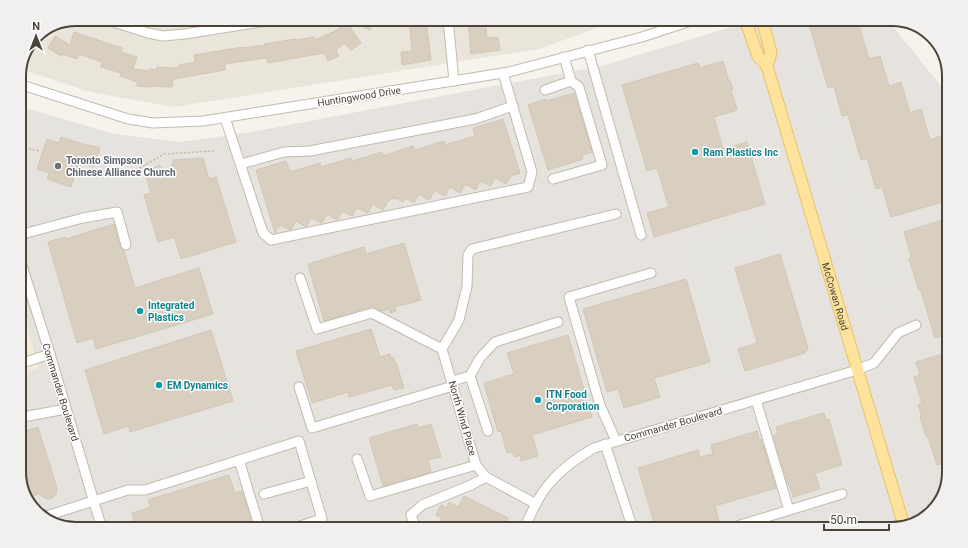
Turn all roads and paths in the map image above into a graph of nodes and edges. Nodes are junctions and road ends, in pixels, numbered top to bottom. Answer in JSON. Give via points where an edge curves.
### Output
{"nodes":[{"id":1,"x":126,"y":26,"type":"edge"},
{"id":2,"x":236,"y":26,"type":"edge"},
{"id":3,"x":449,"y":26,"type":"edge"},
{"id":4,"x":676,"y":26,"type":"edge"},
{"id":5,"x":747,"y":26,"type":"edge"},
{"id":6,"x":764,"y":26,"type":"edge"},
{"id":7,"x":588,"y":50,"type":"junction"},
{"id":8,"x":564,"y":57,"type":"junction"},
{"id":9,"x":767,"y":66,"type":"junction"},
{"id":10,"x":503,"y":73,"type":"junction"},
{"id":11,"x":454,"y":81,"type":"junction"},
{"id":12,"x":571,"y":82,"type":"junction"},
{"id":13,"x":26,"y":86,"type":"edge"},
{"id":14,"x":545,"y":90,"type":"dead end"},
{"id":15,"x":513,"y":106,"type":"junction"},
{"id":16,"x":225,"y":118,"type":"junction"},
{"id":17,"x":26,"y":148,"type":"edge"},
{"id":18,"x":40,"y":151,"type":"dead end"},
{"id":19,"x":214,"y":151,"type":"dead end"},
{"id":20,"x":241,"y":164,"type":"junction"},
{"id":21,"x":136,"y":170,"type":"dead end"},
{"id":22,"x":553,"y":178,"type":"dead end"},
{"id":23,"x":616,"y":214,"type":"dead end"},
{"id":24,"x":26,"y":233,"type":"edge"},
{"id":25,"x":641,"y":235,"type":"dead end"},
{"id":26,"x":126,"y":245,"type":"dead end"},
{"id":27,"x":651,"y":273,"type":"dead end"},
{"id":28,"x":26,"y":278,"type":"edge"},
{"id":29,"x":300,"y":278,"type":"dead end"},
{"id":30,"x":558,"y":322,"type":"dead end"},
{"id":31,"x":916,"y":325,"type":"dead end"},
{"id":32,"x":442,"y":348,"type":"junction"},
{"id":33,"x":50,"y":354,"type":"junction"},
{"id":34,"x":26,"y":362,"type":"edge"},
{"id":35,"x":857,"y":370,"type":"junction"},
{"id":36,"x":470,"y":376,"type":"junction"},
{"id":37,"x":452,"y":384,"type":"junction"},
{"id":38,"x":299,"y":387,"type":"dead end"},
{"id":39,"x":756,"y":400,"type":"junction"},
{"id":40,"x":66,"y":409,"type":"junction"},
{"id":41,"x":28,"y":416,"type":"dead end"},
{"id":42,"x":488,"y":431,"type":"dead end"},
{"id":43,"x":616,"y":441,"type":"junction"},
{"id":44,"x":605,"y":444,"type":"junction"},
{"id":45,"x":357,"y":459,"type":"dead end"},
{"id":46,"x":239,"y":460,"type":"junction"},
{"id":47,"x":476,"y":465,"type":"junction"},
{"id":48,"x":486,"y":477,"type":"junction"},
{"id":49,"x":311,"y":481,"type":"junction"},
{"id":50,"x":264,"y":494,"type":"dead end"},
{"id":51,"x":842,"y":494,"type":"dead end"},
{"id":52,"x":94,"y":502,"type":"junction"},
{"id":53,"x":536,"y":504,"type":"junction"},
{"id":54,"x":789,"y":510,"type":"junction"},
{"id":55,"x":51,"y":515,"type":"edge"},
{"id":56,"x":902,"y":521,"type":"edge"},
{"id":57,"x":100,"y":522,"type":"edge"},
{"id":58,"x":258,"y":522,"type":"edge"},
{"id":59,"x":312,"y":522,"type":"edge"},
{"id":60,"x":414,"y":522,"type":"edge"},
{"id":61,"x":527,"y":522,"type":"edge"},
{"id":62,"x":631,"y":522,"type":"edge"},
{"id":63,"x":750,"y":522,"type":"edge"}],
"edges":[{"from":1,"to":2,"type":"street","via":[[164,36]]},
{"from":3,"to":11,"type":"street"},
{"from":4,"to":7,"type":"street","name":"Huntingwood Drive"},
{"from":5,"to":9,"type":"main road","name":"McCowan Road","via":[[758,56]]},
{"from":6,"to":9,"type":"main road","name":"McCowan Road","via":[[771,53]]},
{"from":7,"to":8,"type":"street","name":"Huntingwood Drive"},
{"from":7,"to":25,"type":"street"},
{"from":8,"to":10,"type":"street","name":"Huntingwood Drive"},
{"from":8,"to":12,"type":"street"},
{"from":9,"to":35,"type":"main road","name":"McCowan Road"},
{"from":10,"to":11,"type":"street","name":"Huntingwood Drive"},
{"from":10,"to":15,"type":"street"},
{"from":11,"to":16,"type":"street","name":"Huntingwood Drive"},
{"from":12,"to":14,"type":"street"},
{"from":12,"to":22,"type":"street","via":[[579,87],[602,165]]},
{"from":13,"to":16,"type":"street","name":"Huntingwood Drive","via":[[128,119],[153,123]]},
{"from":15,"to":20,"type":"street","via":[[475,119],[310,151],[284,152]]},
{"from":15,"to":20,"type":"street","via":[[532,172],[528,187],[271,240],[263,233]]},
{"from":16,"to":20,"type":"street"},
{"from":17,"to":18,"type":"path"},
{"from":19,"to":21,"type":"path","via":[[164,154]]},
{"from":23,"to":32,"type":"street","via":[[472,249],[468,255],[467,286],[459,320]]},
{"from":24,"to":26,"type":"street","via":[[117,212]]},
{"from":27,"to":43,"type":"street","via":[[569,296],[600,405]]},
{"from":28,"to":33,"type":"street","name":"Commander Boulevard"},
{"from":29,"to":32,"type":"street","via":[[318,329],[372,313]]},
{"from":30,"to":36,"type":"street","via":[[495,342],[480,358]]},
{"from":31,"to":35,"type":"street","name":"Commander Boulevard","via":[[898,333],[874,363]]},
{"from":32,"to":37,"type":"street","name":"North Wind Place"},
{"from":33,"to":34,"type":"street"},
{"from":33,"to":40,"type":"street","name":"Commander Boulevard"},
{"from":35,"to":39,"type":"street","name":"Commander Boulevard"},
{"from":35,"to":56,"type":"main road","name":"McCowan Road"},
{"from":36,"to":37,"type":"street"},
{"from":36,"to":42,"type":"street"},
{"from":37,"to":38,"type":"street","via":[[312,428]]},
{"from":37,"to":47,"type":"street","name":"North Wind Place"},
{"from":39,"to":43,"type":"street","name":"Commander Boulevard"},
{"from":39,"to":54,"type":"street"},
{"from":40,"to":41,"type":"street"},
{"from":40,"to":52,"type":"street","name":"Commander Boulevard"},
{"from":43,"to":44,"type":"street","name":"Commander Boulevard"},
{"from":44,"to":53,"type":"street","name":"Commander Boulevard","via":[[571,462],[549,483]]},
{"from":44,"to":62,"type":"street"},
{"from":45,"to":47,"type":"street","via":[[370,496]]},
{"from":46,"to":49,"type":"street","via":[[299,441]]},
{"from":46,"to":52,"type":"street","via":[[145,490],[128,490]]},
{"from":46,"to":58,"type":"street"},
{"from":47,"to":48,"type":"street","name":"North Wind Place"},
{"from":48,"to":53,"type":"street","name":"North Wind Place"},
{"from":48,"to":60,"type":"street","via":[[459,491],[422,505],[411,515]]},
{"from":49,"to":50,"type":"street"},
{"from":49,"to":59,"type":"street","via":[[322,519]]},
{"from":51,"to":54,"type":"street"},
{"from":52,"to":55,"type":"street"},
{"from":52,"to":57,"type":"street","name":"Commander Boulevard"},
{"from":53,"to":61,"type":"street","name":"Commander Boulevard"},
{"from":54,"to":63,"type":"street"}]}
